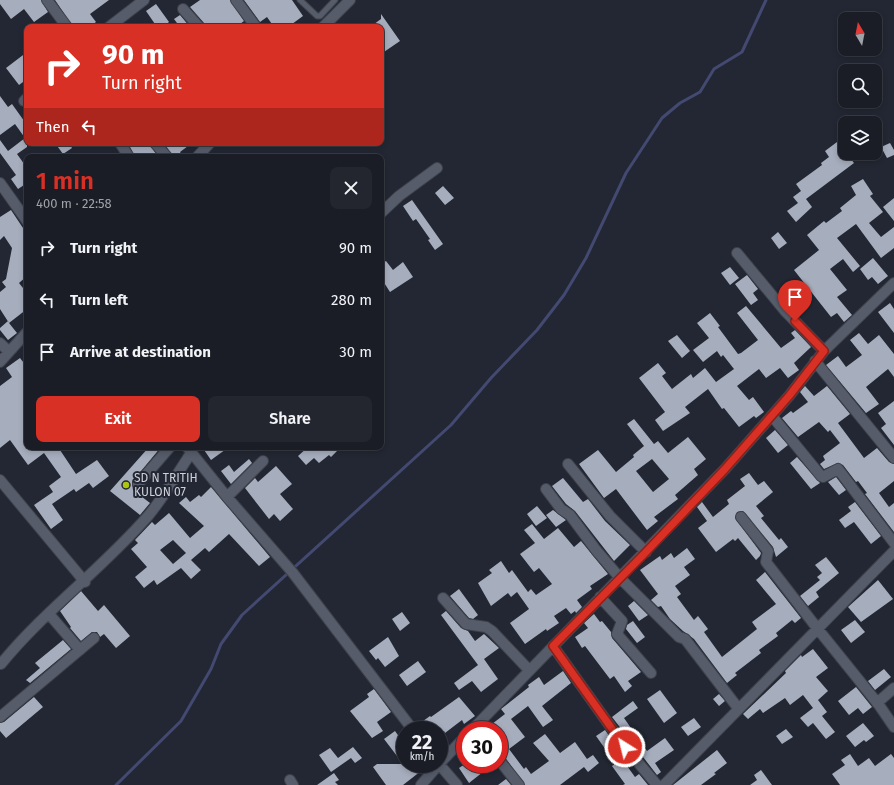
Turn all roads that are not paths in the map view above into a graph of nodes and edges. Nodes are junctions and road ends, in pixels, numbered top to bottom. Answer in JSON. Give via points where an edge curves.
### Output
{"nodes":[{"id":1,"x":47,"y":0,"type":"edge"},
{"id":2,"x":144,"y":0,"type":"edge"},
{"id":3,"x":236,"y":0,"type":"edge"},
{"id":4,"x":300,"y":0,"type":"edge"},
{"id":5,"x":335,"y":0,"type":"edge"},
{"id":6,"x":350,"y":0,"type":"edge"},
{"id":7,"x":183,"y":9,"type":"dead end"},
{"id":8,"x":65,"y":24,"type":"edge"},
{"id":9,"x":113,"y":24,"type":"edge"},
{"id":10,"x":196,"y":24,"type":"edge"},
{"id":11,"x":254,"y":24,"type":"edge"},
{"id":12,"x":326,"y":24,"type":"edge"},
{"id":13,"x":158,"y":146,"type":"edge"},
{"id":14,"x":207,"y":146,"type":"edge"},
{"id":15,"x":164,"y":154,"type":"edge"},
{"id":16,"x":200,"y":154,"type":"edge"},
{"id":17,"x":437,"y":168,"type":"dead end"},
{"id":18,"x":0,"y":183,"type":"edge"},
{"id":19,"x":384,"y":210,"type":"edge"},
{"id":20,"x":24,"y":217,"type":"edge"},
{"id":21,"x":737,"y":253,"type":"dead end"},
{"id":22,"x":894,"y":283,"type":"edge"},
{"id":23,"x":24,"y":335,"type":"edge"},
{"id":24,"x":0,"y":343,"type":"edge"},
{"id":25,"x":824,"y":351,"type":"junction"},
{"id":26,"x":9,"y":352,"type":"junction"},
{"id":27,"x":815,"y":361,"type":"junction"},
{"id":28,"x":0,"y":362,"type":"edge"},
{"id":29,"x":772,"y":416,"type":"junction"},
{"id":30,"x":167,"y":450,"type":"edge"},
{"id":31,"x":189,"y":450,"type":"edge"},
{"id":32,"x":894,"y":458,"type":"edge"},
{"id":33,"x":263,"y":461,"type":"dead end"},
{"id":34,"x":568,"y":464,"type":"dead end"},
{"id":35,"x":0,"y":480,"type":"edge"},
{"id":36,"x":138,"y":484,"type":"dead end"},
{"id":37,"x":546,"y":489,"type":"dead end"},
{"id":38,"x":227,"y":497,"type":"junction"},
{"id":39,"x":741,"y":517,"type":"dead end"},
{"id":40,"x":894,"y":543,"type":"edge"},
{"id":41,"x":894,"y":551,"type":"edge"},
{"id":42,"x":646,"y":552,"type":"junction"},
{"id":43,"x":620,"y":578,"type":"junction"},
{"id":44,"x":85,"y":582,"type":"junction"},
{"id":45,"x":600,"y":597,"type":"junction"},
{"id":46,"x":444,"y":598,"type":"dead end"},
{"id":47,"x":49,"y":614,"type":"junction"},
{"id":48,"x":817,"y":628,"type":"junction"},
{"id":49,"x":94,"y":638,"type":"dead end"},
{"id":50,"x":553,"y":646,"type":"junction"},
{"id":51,"x":80,"y":650,"type":"junction"},
{"id":52,"x":1,"y":664,"type":"dead end"},
{"id":53,"x":529,"y":670,"type":"junction"},
{"id":54,"x":651,"y":673,"type":"dead end"},
{"id":55,"x":894,"y":688,"type":"edge"},
{"id":56,"x":877,"y":703,"type":"junction"},
{"id":57,"x":738,"y":708,"type":"junction"},
{"id":58,"x":0,"y":717,"type":"edge"},
{"id":59,"x":406,"y":721,"type":"edge"},
{"id":60,"x":481,"y":721,"type":"edge"},
{"id":61,"x":894,"y":727,"type":"edge"},
{"id":62,"x":456,"y":746,"type":"edge"},
{"id":63,"x":448,"y":755,"type":"edge"},
{"id":64,"x":508,"y":771,"type":"edge"},
{"id":65,"x":431,"y":773,"type":"edge"},
{"id":66,"x":447,"y":773,"type":"edge"},
{"id":67,"x":421,"y":785,"type":"edge"},
{"id":68,"x":457,"y":785,"type":"edge"},
{"id":69,"x":519,"y":785,"type":"edge"},
{"id":70,"x":657,"y":785,"type":"edge"},
{"id":71,"x":664,"y":785,"type":"edge"}],
"edges":[{"from":1,"to":8,"type":"street"},
{"from":2,"to":9,"type":"street"},
{"from":3,"to":11,"type":"street"},
{"from":4,"to":5,"type":"lane","via":[[320,16]]},
{"from":6,"to":12,"type":"street"},
{"from":7,"to":10,"type":"street"},
{"from":13,"to":15,"type":"street"},
{"from":14,"to":16,"type":"street"},
{"from":17,"to":19,"type":"street"},
{"from":18,"to":20,"type":"street"},
{"from":21,"to":25,"type":"street","via":[[785,311]]},
{"from":22,"to":25,"type":"street"},
{"from":23,"to":26,"type":"street"},
{"from":24,"to":26,"type":"street"},
{"from":25,"to":27,"type":"street"},
{"from":26,"to":28,"type":"street"},
{"from":27,"to":29,"type":"street"},
{"from":27,"to":32,"type":"street"},
{"from":29,"to":40,"type":"street","via":[[821,476],[838,469]]},
{"from":29,"to":42,"type":"street"},
{"from":30,"to":36,"type":"street"},
{"from":31,"to":38,"type":"street"},
{"from":31,"to":44,"type":"street","via":[[148,515]]},
{"from":33,"to":38,"type":"street"},
{"from":34,"to":42,"type":"street","via":[[610,516]]},
{"from":35,"to":44,"type":"street"},
{"from":37,"to":43,"type":"street"},
{"from":38,"to":59,"type":"street","via":[[293,573]]},
{"from":39,"to":48,"type":"street","via":[[768,551],[766,562]]},
{"from":41,"to":48,"type":"street"},
{"from":42,"to":43,"type":"street"},
{"from":43,"to":45,"type":"street"},
{"from":43,"to":57,"type":"street","via":[[679,637],[685,639]]},
{"from":44,"to":47,"type":"street"},
{"from":45,"to":50,"type":"street"},
{"from":45,"to":54,"type":"street","via":[[622,621],[617,634]]},
{"from":46,"to":53,"type":"street","via":[[466,624],[486,627],[492,631]]},
{"from":47,"to":51,"type":"street"},
{"from":47,"to":52,"type":"street","via":[[18,643]]},
{"from":48,"to":56,"type":"street"},
{"from":48,"to":57,"type":"street"},
{"from":49,"to":51,"type":"street"},
{"from":50,"to":53,"type":"street"},
{"from":50,"to":70,"type":"street","via":[[625,747]]},
{"from":51,"to":58,"type":"street"},
{"from":53,"to":60,"type":"street"},
{"from":55,"to":56,"type":"street"},
{"from":56,"to":61,"type":"street"},
{"from":57,"to":71,"type":"street"},
{"from":62,"to":63,"type":"street"},
{"from":64,"to":69,"type":"street"},
{"from":65,"to":67,"type":"street"},
{"from":66,"to":68,"type":"street"}]}
